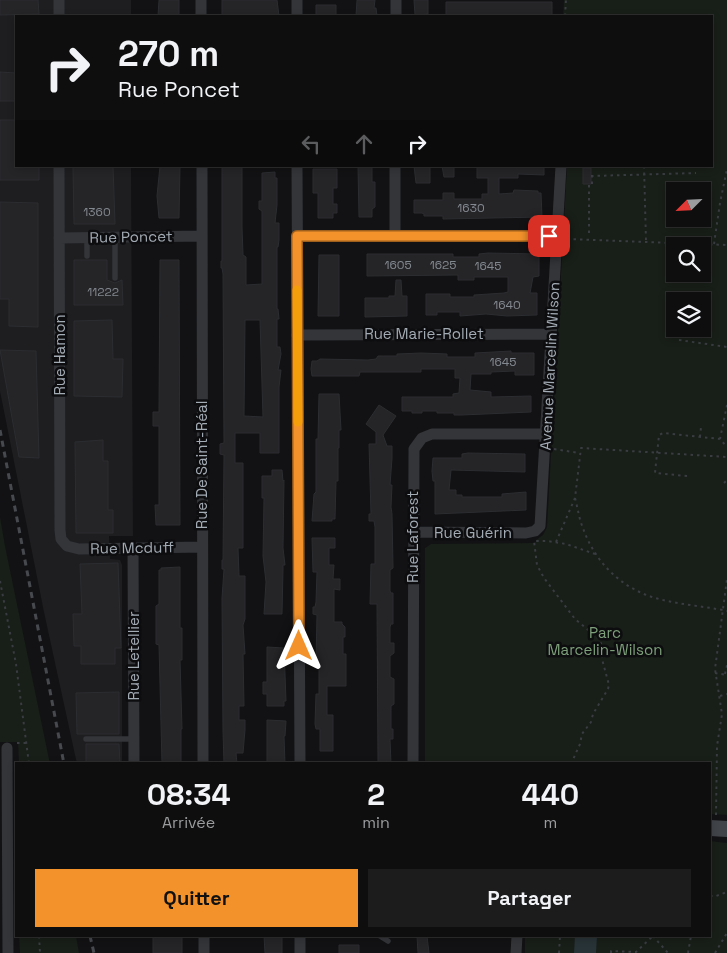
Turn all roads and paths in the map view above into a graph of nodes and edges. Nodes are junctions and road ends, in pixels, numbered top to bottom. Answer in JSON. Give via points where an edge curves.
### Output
{"nodes":[{"id":1,"x":59,"y":0,"type":"edge"},
{"id":2,"x":201,"y":0,"type":"edge"},
{"id":3,"x":297,"y":0,"type":"edge"},
{"id":4,"x":396,"y":0,"type":"edge"},
{"id":5,"x":566,"y":0,"type":"edge"},
{"id":6,"x":59,"y":15,"type":"edge"},
{"id":7,"x":201,"y":15,"type":"edge"},
{"id":8,"x":297,"y":15,"type":"edge"},
{"id":9,"x":396,"y":15,"type":"edge"},
{"id":10,"x":565,"y":15,"type":"edge"},
{"id":11,"x":59,"y":167,"type":"edge"},
{"id":12,"x":202,"y":167,"type":"edge"},
{"id":13,"x":297,"y":167,"type":"edge"},
{"id":14,"x":395,"y":167,"type":"edge"},
{"id":15,"x":561,"y":167,"type":"edge"},
{"id":16,"x":644,"y":167,"type":"edge"},
{"id":17,"x":727,"y":169,"type":"edge"},
{"id":18,"x":696,"y":173,"type":"dead end"},
{"id":19,"x":644,"y":175,"type":"junction"},
{"id":20,"x":589,"y":233,"type":"dead end"},
{"id":21,"x":202,"y":236,"type":"junction"},
{"id":22,"x":297,"y":236,"type":"junction"},
{"id":23,"x":395,"y":236,"type":"junction"},
{"id":24,"x":115,"y":237,"type":"junction"},
{"id":25,"x":60,"y":238,"type":"junction"},
{"id":26,"x":87,"y":238,"type":"junction"},
{"id":27,"x":560,"y":238,"type":"junction"},
{"id":28,"x":646,"y":241,"type":"junction"},
{"id":29,"x":714,"y":244,"type":"junction"},
{"id":30,"x":727,"y":245,"type":"edge"},
{"id":31,"x":87,"y":256,"type":"dead end"},
{"id":32,"x":116,"y":278,"type":"dead end"},
{"id":33,"x":551,"y":334,"type":"junction"},
{"id":34,"x":297,"y":335,"type":"junction"},
{"id":35,"x":679,"y":340,"type":"dead end"},
{"id":36,"x":716,"y":345,"type":"junction"},
{"id":37,"x":727,"y":347,"type":"edge"},
{"id":38,"x":715,"y":350,"type":"dead end"},
{"id":39,"x":727,"y":405,"type":"edge"},
{"id":40,"x":726,"y":412,"type":"edge"},
{"id":41,"x":701,"y":427,"type":"dead end"},
{"id":42,"x":546,"y":434,"type":"junction"},
{"id":43,"x":700,"y":437,"type":"junction"},
{"id":44,"x":720,"y":439,"type":"junction"},
{"id":45,"x":727,"y":447,"type":"edge"},
{"id":46,"x":552,"y":448,"type":"dead end"},
{"id":47,"x":580,"y":453,"type":"junction"},
{"id":48,"x":657,"y":453,"type":"junction"},
{"id":49,"x":727,"y":457,"type":"edge"},
{"id":50,"x":688,"y":476,"type":"dead end"},
{"id":51,"x":727,"y":480,"type":"edge"},
{"id":52,"x":724,"y":483,"type":"dead end"},
{"id":53,"x":575,"y":498,"type":"junction"},
{"id":54,"x":413,"y":532,"type":"junction"},
{"id":55,"x":533,"y":532,"type":"joint"},
{"id":56,"x":556,"y":542,"type":"junction"},
{"id":57,"x":64,"y":543,"type":"joint"},
{"id":58,"x":202,"y":547,"type":"junction"},
{"id":59,"x":133,"y":549,"type":"junction"},
{"id":60,"x":595,"y":554,"type":"junction"},
{"id":61,"x":727,"y":579,"type":"edge"},
{"id":62,"x":0,"y":581,"type":"edge"},
{"id":63,"x":722,"y":610,"type":"junction"},
{"id":64,"x":727,"y":611,"type":"edge"},
{"id":65,"x":727,"y":665,"type":"edge"},
{"id":66,"x":715,"y":673,"type":"junction"},
{"id":67,"x":726,"y":674,"type":"edge"},
{"id":68,"x":727,"y":694,"type":"edge"},
{"id":69,"x":719,"y":696,"type":"junction"},
{"id":70,"x":86,"y":739,"type":"dead end"},
{"id":71,"x":134,"y":739,"type":"junction"},
{"id":72,"x":27,"y":743,"type":"junction"},
{"id":73,"x":12,"y":746,"type":"joint"},
{"id":74,"x":29,"y":762,"type":"edge"},
{"id":75,"x":134,"y":762,"type":"edge"},
{"id":76,"x":203,"y":762,"type":"edge"},
{"id":77,"x":300,"y":762,"type":"edge"},
{"id":78,"x":413,"y":762,"type":"edge"},
{"id":79,"x":572,"y":762,"type":"edge"},
{"id":80,"x":713,"y":822,"type":"edge"},
{"id":81,"x":727,"y":829,"type":"edge"},
{"id":82,"x":727,"y":892,"type":"edge"},
{"id":83,"x":711,"y":896,"type":"edge"},
{"id":84,"x":727,"y":933,"type":"edge"},
{"id":85,"x":4,"y":935,"type":"edge"},
{"id":86,"x":39,"y":937,"type":"edge"},
{"id":87,"x":204,"y":937,"type":"edge"},
{"id":88,"x":300,"y":937,"type":"edge"},
{"id":89,"x":382,"y":937,"type":"edge"},
{"id":90,"x":517,"y":937,"type":"edge"},
{"id":91,"x":560,"y":937,"type":"edge"},
{"id":92,"x":623,"y":937,"type":"edge"},
{"id":93,"x":652,"y":937,"type":"edge"},
{"id":94,"x":654,"y":937,"type":"edge"},
{"id":95,"x":691,"y":937,"type":"edge"},
{"id":96,"x":626,"y":938,"type":"dead end"},
{"id":97,"x":388,"y":941,"type":"dead end"},
{"id":98,"x":644,"y":944,"type":"junction"},
{"id":99,"x":647,"y":947,"type":"dead end"},
{"id":100,"x":8,"y":953,"type":"edge"},
{"id":101,"x":40,"y":953,"type":"edge"},
{"id":102,"x":204,"y":953,"type":"edge"},
{"id":103,"x":300,"y":953,"type":"edge"},
{"id":104,"x":516,"y":953,"type":"edge"},
{"id":105,"x":560,"y":953,"type":"edge"},
{"id":106,"x":611,"y":953,"type":"edge"},
{"id":107,"x":668,"y":953,"type":"edge"},
{"id":108,"x":688,"y":953,"type":"edge"},
{"id":109,"x":715,"y":953,"type":"edge"}],
"edges":[{"from":1,"to":6,"type":"street"},
{"from":2,"to":7,"type":"street"},
{"from":3,"to":8,"type":"street"},
{"from":4,"to":9,"type":"street"},
{"from":5,"to":10,"type":"path"},
{"from":11,"to":25,"type":"street","name":"Rue Hamon"},
{"from":12,"to":21,"type":"street","name":"Rue De Saint-Réal"},
{"from":13,"to":22,"type":"street"},
{"from":14,"to":23,"type":"street"},
{"from":15,"to":27,"type":"street","name":"Avenue Marcelin Wilson"},
{"from":16,"to":19,"type":"path"},
{"from":17,"to":29,"type":"path"},
{"from":18,"to":19,"type":"path"},
{"from":19,"to":20,"type":"path","via":[[591,176]]},
{"from":19,"to":28,"type":"path"},
{"from":21,"to":24,"type":"street","name":"Rue Poncet"},
{"from":21,"to":58,"type":"street","name":"Rue De Saint-Réal"},
{"from":22,"to":23,"type":"street"},
{"from":22,"to":34,"type":"street"},
{"from":23,"to":27,"type":"street"},
{"from":24,"to":26,"type":"street","name":"Rue Poncet"},
{"from":24,"to":32,"type":"lane"},
{"from":25,"to":26,"type":"street","name":"Rue Poncet"},
{"from":25,"to":57,"type":"street","name":"Rue Hamon","via":[[60,530]]},
{"from":26,"to":31,"type":"lane"},
{"from":27,"to":28,"type":"path"},
{"from":27,"to":33,"type":"street","name":"Avenue Marcelin Wilson"},
{"from":28,"to":29,"type":"path"},
{"from":29,"to":30,"type":"path"},
{"from":33,"to":34,"type":"street","name":"Rue Marie-Rollet"},
{"from":33,"to":42,"type":"street","name":"Avenue Marcelin Wilson"},
{"from":34,"to":77,"type":"street"},
{"from":35,"to":36,"type":"path"},
{"from":36,"to":37,"type":"path"},
{"from":36,"to":38,"type":"path"},
{"from":39,"to":40,"type":"path"},
{"from":40,"to":44,"type":"path"},
{"from":41,"to":43,"type":"path"},
{"from":42,"to":54,"type":"street","name":"Rue Laforest","via":[[436,433],[422,438],[413,453]]},
{"from":42,"to":55,"type":"street","name":"Avenue Marcelin Wilson","via":[[542,521]]},
{"from":43,"to":44,"type":"path"},
{"from":43,"to":48,"type":"path","via":[[661,433]]},
{"from":44,"to":45,"type":"path"},
{"from":46,"to":47,"type":"path"},
{"from":47,"to":48,"type":"path","via":[[583,448]]},
{"from":47,"to":53,"type":"path"},
{"from":48,"to":49,"type":"path"},
{"from":48,"to":50,"type":"path","via":[[655,473]]},
{"from":51,"to":52,"type":"path"},
{"from":53,"to":56,"type":"path"},
{"from":53,"to":60,"type":"path","via":[[582,527]]},
{"from":54,"to":55,"type":"street","name":"Rue Guérin"},
{"from":54,"to":78,"type":"street","name":"Rue Laforest"},
{"from":56,"to":60,"type":"path"},
{"from":56,"to":79,"type":"path","via":[[534,541],[537,565],[575,619],[599,639],[609,685],[582,734]]},
{"from":57,"to":59,"type":"street","name":"Rue Mcduff","via":[[79,549]]},
{"from":58,"to":59,"type":"street","name":"Rue Mcduff"},
{"from":58,"to":76,"type":"street","name":"Rue De Saint-Réal"},
{"from":59,"to":71,"type":"street","name":"Rue Letellier"},
{"from":60,"to":63,"type":"path","via":[[614,576],[638,592],[666,601]]},
{"from":61,"to":63,"type":"path"},
{"from":62,"to":72,"type":"path"},
{"from":63,"to":64,"type":"path"},
{"from":63,"to":66,"type":"path"},
{"from":65,"to":67,"type":"path"},
{"from":66,"to":67,"type":"path"},
{"from":66,"to":69,"type":"path"},
{"from":68,"to":69,"type":"path"},
{"from":69,"to":80,"type":"path","via":[[722,714]]},
{"from":70,"to":71,"type":"lane"},
{"from":71,"to":75,"type":"street","name":"Rue Letellier"},
{"from":72,"to":73,"type":"path"},
{"from":72,"to":74,"type":"path"},
{"from":73,"to":85,"type":"street"},
{"from":80,"to":81,"type":"street"},
{"from":82,"to":83,"type":"path"},
{"from":84,"to":109,"type":"path"},
{"from":85,"to":100,"type":"street"},
{"from":86,"to":101,"type":"path"},
{"from":87,"to":102,"type":"street"},
{"from":88,"to":103,"type":"street"},
{"from":89,"to":97,"type":"lane"},
{"from":90,"to":104,"type":"street"},
{"from":91,"to":105,"type":"path"},
{"from":92,"to":96,"type":"path"},
{"from":93,"to":98,"type":"path"},
{"from":94,"to":107,"type":"path"},
{"from":95,"to":108,"type":"path"},
{"from":98,"to":99,"type":"path"},
{"from":98,"to":106,"type":"path","via":[[636,952]]}]}
